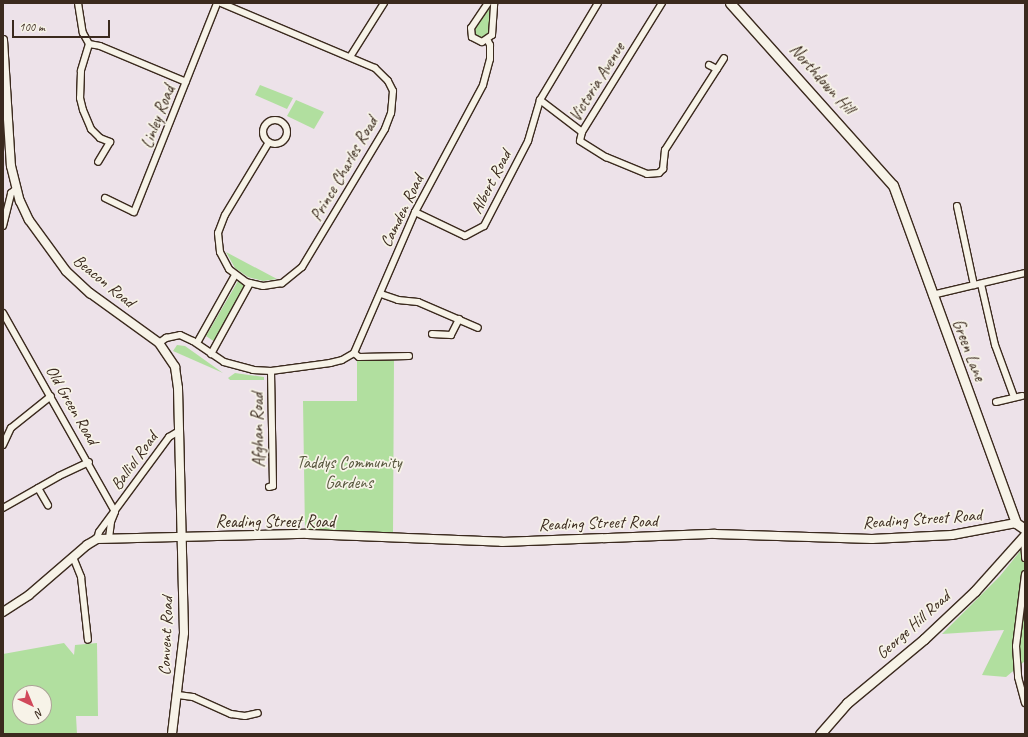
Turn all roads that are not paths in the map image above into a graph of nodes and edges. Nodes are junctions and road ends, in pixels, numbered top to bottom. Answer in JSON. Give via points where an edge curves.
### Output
{"nodes":[{"id":1,"x":78,"y":3,"type":"edge"},
{"id":2,"x":217,"y":3,"type":"edge"},
{"id":3,"x":220,"y":3,"type":"edge"},
{"id":4,"x":384,"y":3,"type":"edge"},
{"id":5,"x":488,"y":3,"type":"edge"},
{"id":6,"x":494,"y":3,"type":"edge"},
{"id":7,"x":598,"y":3,"type":"edge"},
{"id":8,"x":662,"y":3,"type":"edge"},
{"id":9,"x":730,"y":3,"type":"edge"},
{"id":10,"x":3,"y":40,"type":"edge"},
{"id":11,"x":488,"y":41,"type":"junction"},
{"id":12,"x":89,"y":44,"type":"junction"},
{"id":13,"x":350,"y":57,"type":"junction"},
{"id":14,"x":724,"y":58,"type":"dead end"},
{"id":15,"x":710,"y":64,"type":"dead end"},
{"id":16,"x":717,"y":69,"type":"junction"},
{"id":17,"x":186,"y":82,"type":"junction"},
{"id":18,"x":540,"y":100,"type":"junction"},
{"id":19,"x":582,"y":132,"type":"junction"},
{"id":20,"x":269,"y":142,"type":"dead end"},
{"id":21,"x":98,"y":162,"type":"dead end"},
{"id":22,"x":889,"y":178,"type":"joint"},
{"id":23,"x":16,"y":189,"type":"junction"},
{"id":24,"x":105,"y":198,"type":"dead end"},
{"id":25,"x":957,"y":206,"type":"dead end"},
{"id":26,"x":415,"y":212,"type":"junction"},
{"id":27,"x":3,"y":226,"type":"edge"},
{"id":28,"x":1025,"y":273,"type":"edge"},
{"id":29,"x":235,"y":275,"type":"junction"},
{"id":30,"x":250,"y":284,"type":"junction"},
{"id":31,"x":981,"y":284,"type":"junction"},
{"id":32,"x":974,"y":285,"type":"junction"},
{"id":33,"x":381,"y":294,"type":"junction"},
{"id":34,"x":932,"y":295,"type":"junction"},
{"id":35,"x":3,"y":313,"type":"edge"},
{"id":36,"x":460,"y":319,"type":"junction"},
{"id":37,"x":478,"y":328,"type":"dead end"},
{"id":38,"x":432,"y":334,"type":"dead end"},
{"id":39,"x":159,"y":343,"type":"junction"},
{"id":40,"x":197,"y":343,"type":"junction"},
{"id":41,"x":354,"y":353,"type":"junction"},
{"id":42,"x":211,"y":354,"type":"junction"},
{"id":43,"x":410,"y":356,"type":"dead end"},
{"id":44,"x":271,"y":370,"type":"junction"},
{"id":45,"x":51,"y":396,"type":"junction"},
{"id":46,"x":1022,"y":396,"type":"dead end"},
{"id":47,"x":1014,"y":398,"type":"junction"},
{"id":48,"x":996,"y":402,"type":"dead end"},
{"id":49,"x":179,"y":431,"type":"junction"},
{"id":50,"x":3,"y":445,"type":"edge"},
{"id":51,"x":89,"y":462,"type":"junction"},
{"id":52,"x":269,"y":486,"type":"dead end"},
{"id":53,"x":38,"y":488,"type":"junction"},
{"id":54,"x":48,"y":505,"type":"dead end"},
{"id":55,"x":3,"y":508,"type":"edge"},
{"id":56,"x":115,"y":512,"type":"junction"},
{"id":57,"x":1016,"y":523,"type":"junction"},
{"id":58,"x":1025,"y":533,"type":"edge"},
{"id":59,"x":181,"y":538,"type":"junction"},
{"id":60,"x":98,"y":539,"type":"junction"},
{"id":61,"x":109,"y":539,"type":"junction"},
{"id":62,"x":73,"y":558,"type":"junction"},
{"id":63,"x":1025,"y":558,"type":"edge"},
{"id":64,"x":1025,"y":574,"type":"edge"},
{"id":65,"x":3,"y":612,"type":"edge"},
{"id":66,"x":88,"y":640,"type":"dead end"},
{"id":67,"x":178,"y":695,"type":"junction"},
{"id":68,"x":1025,"y":703,"type":"edge"},
{"id":69,"x":258,"y":713,"type":"dead end"},
{"id":70,"x":172,"y":734,"type":"edge"},
{"id":71,"x":820,"y":734,"type":"edge"}],
"edges":[{"from":1,"to":12,"type":"street","via":[[82,27]]},
{"from":2,"to":17,"type":"street","name":"Linley Road"},
{"from":3,"to":13,"type":"street","name":"Prince Charles Road"},
{"from":4,"to":13,"type":"street"},
{"from":5,"to":11,"type":"street","via":[[471,28],[475,39]]},
{"from":6,"to":11,"type":"street","via":[[493,33]]},
{"from":7,"to":18,"type":"street"},
{"from":8,"to":19,"type":"street","name":"Victoria Avenue"},
{"from":9,"to":22,"type":"main road","name":"Northdown Hill"},
{"from":10,"to":23,"type":"street","name":"Beacon Road","via":[[11,166]]},
{"from":11,"to":26,"type":"street","name":"Camden Road","via":[[490,59],[483,85]]},
{"from":12,"to":17,"type":"street","via":[[100,46]]},
{"from":12,"to":21,"type":"street","via":[[81,71],[81,104],[91,129],[100,138],[110,142]]},
{"from":13,"to":30,"type":"street","name":"Prince Charles Road","via":[[375,68],[388,81],[393,100],[385,129],[302,268],[282,283],[263,286]]},
{"from":14,"to":16,"type":"street","name":"Victoria Avenue"},
{"from":15,"to":16,"type":"street"},
{"from":16,"to":19,"type":"street","name":"Victoria Avenue","via":[[665,150],[663,169],[659,173],[647,174],[606,157],[580,141]]},
{"from":17,"to":24,"type":"street","name":"Linley Road","via":[[134,212]]},
{"from":18,"to":19,"type":"street"},
{"from":18,"to":26,"type":"street","name":"Albert Road","via":[[528,141],[484,226],[465,236]]},
{"from":20,"to":29,"type":"street","via":[[220,227],[220,252],[225,264]]},
{"from":22,"to":34,"type":"main road","name":"Green Lane","via":[[899,198]]},
{"from":23,"to":27,"type":"street","via":[[11,193]]},
{"from":23,"to":39,"type":"street","name":"Beacon Road","via":[[29,220],[66,271],[90,293]]},
{"from":25,"to":32,"type":"street"},
{"from":26,"to":33,"type":"street","name":"Camden Road"},
{"from":28,"to":31,"type":"street"},
{"from":29,"to":30,"type":"street","name":"Prince Charles Road"},
{"from":29,"to":40,"type":"street"},
{"from":30,"to":42,"type":"street"},
{"from":31,"to":32,"type":"street"},
{"from":31,"to":47,"type":"street","via":[[995,345]]},
{"from":32,"to":34,"type":"street"},
{"from":33,"to":36,"type":"street","via":[[398,300],[418,302]]},
{"from":33,"to":41,"type":"street","name":"Camden Road"},
{"from":34,"to":57,"type":"main road","name":"Green Lane"},
{"from":35,"to":45,"type":"street","name":"Old Green Road"},
{"from":36,"to":37,"type":"street"},
{"from":36,"to":38,"type":"street","via":[[451,335]]},
{"from":39,"to":40,"type":"street","via":[[166,338],[180,335]]},
{"from":39,"to":49,"type":"street","name":"Beacon Road","via":[[171,359],[177,377]]},
{"from":40,"to":42,"type":"street"},
{"from":41,"to":43,"type":"street","via":[[359,357]]},
{"from":41,"to":44,"type":"street","via":[[330,363]]},
{"from":42,"to":44,"type":"street","via":[[236,366]]},
{"from":44,"to":52,"type":"street","name":"Afghan Road","via":[[273,486]]},
{"from":45,"to":50,"type":"street","via":[[11,428]]},
{"from":45,"to":51,"type":"street","name":"Old Green Road"},
{"from":46,"to":47,"type":"street"},
{"from":47,"to":48,"type":"street"},
{"from":49,"to":56,"type":"street","name":"Balliol Road","via":[[169,437]]},
{"from":49,"to":59,"type":"street","name":"Beacon Road"},
{"from":51,"to":53,"type":"street"},
{"from":51,"to":56,"type":"street","name":"Old Green Road"},
{"from":53,"to":54,"type":"street"},
{"from":53,"to":55,"type":"street"},
{"from":56,"to":60,"type":"street","name":"Balliol Road","via":[[99,532]]},
{"from":56,"to":61,"type":"street","name":"Balliol Road","via":[[110,522]]},
{"from":57,"to":58,"type":"main road"},
{"from":57,"to":59,"type":"street","name":"Reading Street Road","via":[[952,535],[872,539],[715,534],[502,542],[307,534]]},
{"from":58,"to":63,"type":"street"},
{"from":58,"to":71,"type":"main road","name":"George Hill Road","via":[[975,591],[924,639],[847,703]]},
{"from":59,"to":61,"type":"street","name":"Reading Street Road"},
{"from":59,"to":67,"type":"street","name":"Convent Road","via":[[184,633]]},
{"from":60,"to":61,"type":"street","name":"Reading Street Road"},
{"from":60,"to":62,"type":"street"},
{"from":62,"to":65,"type":"street","via":[[29,595]]},
{"from":62,"to":66,"type":"street","via":[[81,577]]},
{"from":64,"to":68,"type":"street","via":[[1016,646],[1018,677]]},
{"from":67,"to":69,"type":"street","via":[[192,697],[231,714],[245,716]]},
{"from":67,"to":70,"type":"street","name":"Convent Road"}]}
